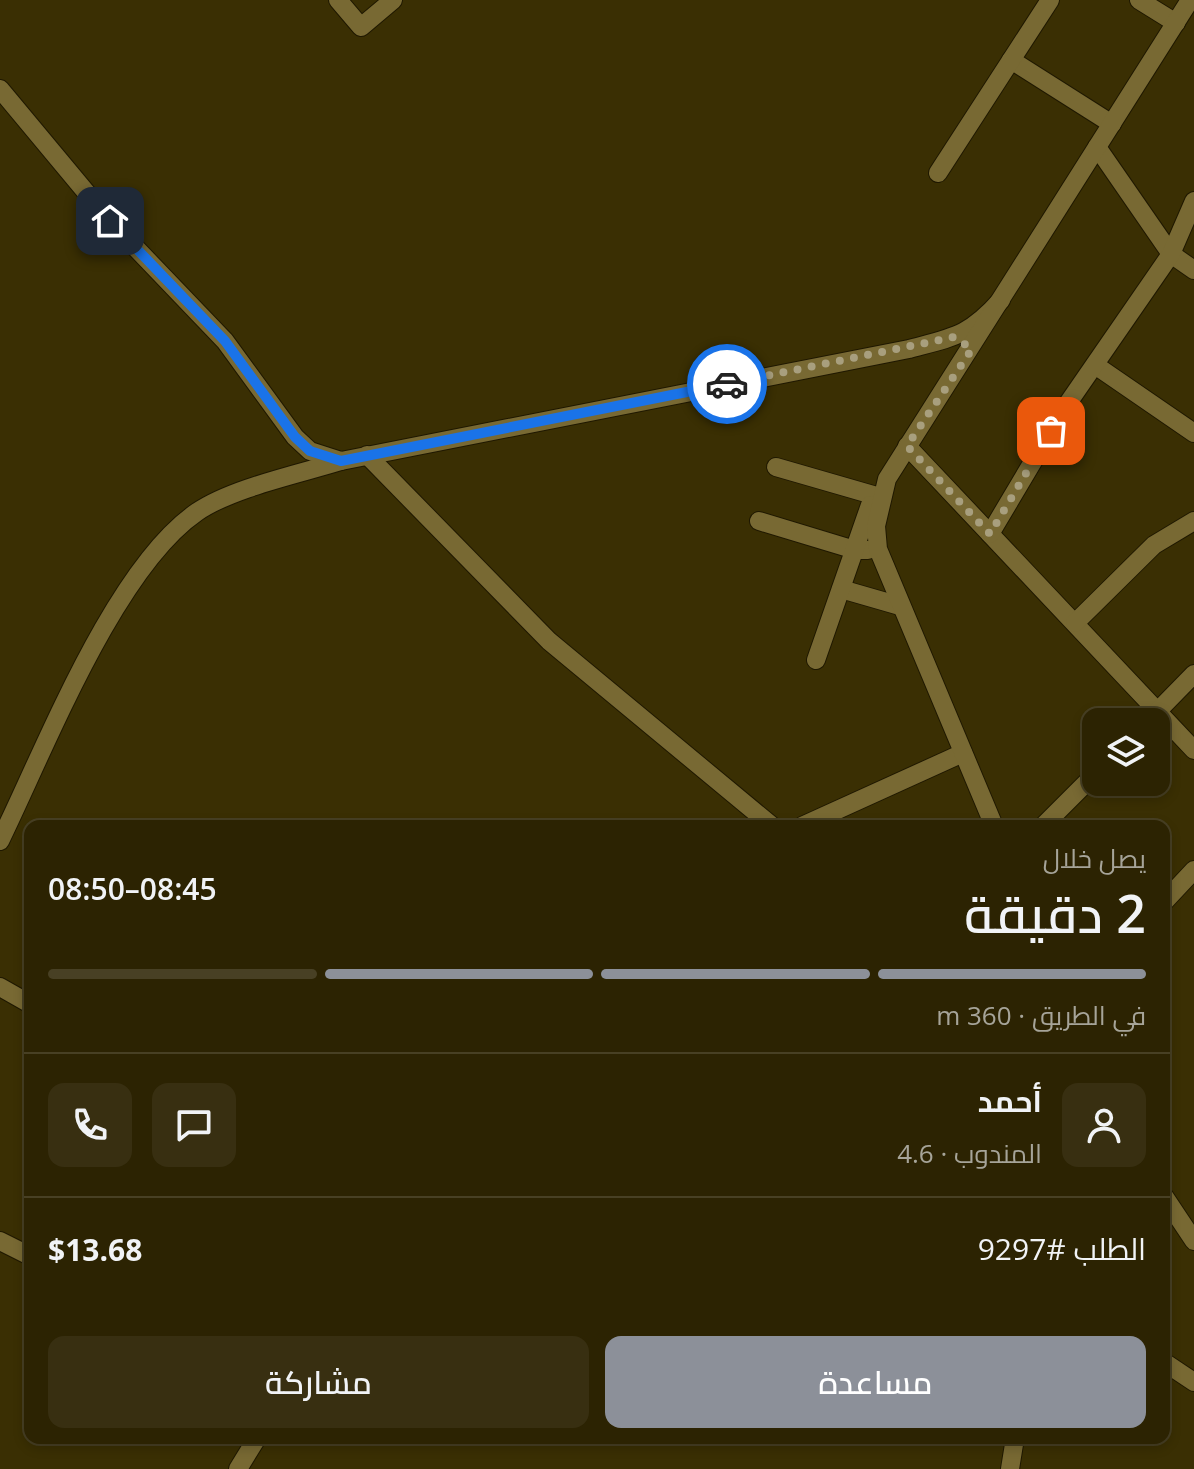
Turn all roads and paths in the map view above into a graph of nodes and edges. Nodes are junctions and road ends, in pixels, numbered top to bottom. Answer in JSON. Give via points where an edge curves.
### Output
{"nodes":[{"id":1,"x":338,"y":0,"type":"edge"},
{"id":2,"x":393,"y":0,"type":"edge"},
{"id":3,"x":1050,"y":0,"type":"edge"},
{"id":4,"x":1139,"y":0,"type":"edge"},
{"id":5,"x":1190,"y":0,"type":"edge"},
{"id":6,"x":1176,"y":23,"type":"junction"},
{"id":7,"x":1011,"y":60,"type":"junction"},
{"id":8,"x":0,"y":89,"type":"edge"},
{"id":9,"x":1112,"y":124,"type":"junction"},
{"id":10,"x":1097,"y":147,"type":"junction"},
{"id":11,"x":938,"y":173,"type":"dead end"},
{"id":12,"x":1194,"y":201,"type":"edge"},
{"id":13,"x":1171,"y":254,"type":"junction"},
{"id":14,"x":1194,"y":270,"type":"edge"},
{"id":15,"x":1001,"y":300,"type":"junction"},
{"id":16,"x":954,"y":337,"type":"junction"},
{"id":17,"x":972,"y":349,"type":"junction"},
{"id":18,"x":1095,"y":365,"type":"junction"},
{"id":19,"x":1194,"y":433,"type":"edge"},
{"id":20,"x":295,"y":437,"type":"junction"},
{"id":21,"x":907,"y":446,"type":"junction"},
{"id":22,"x":367,"y":455,"type":"junction"},
{"id":23,"x":341,"y":461,"type":"junction"},
{"id":24,"x":776,"y":467,"type":"dead end"},
{"id":25,"x":292,"y":475,"type":"junction"},
{"id":26,"x":876,"y":496,"type":"junction"},
{"id":27,"x":759,"y":521,"type":"dead end"},
{"id":28,"x":1194,"y":521,"type":"edge"},
{"id":29,"x":990,"y":534,"type":"junction"},
{"id":30,"x":878,"y":549,"type":"junction"},
{"id":31,"x":855,"y":550,"type":"junction"},
{"id":32,"x":841,"y":589,"type":"junction"},
{"id":33,"x":900,"y":606,"type":"junction"},
{"id":34,"x":1075,"y":623,"type":"junction"},
{"id":35,"x":816,"y":660,"type":"dead end"},
{"id":36,"x":1194,"y":674,"type":"edge"},
{"id":37,"x":1146,"y":708,"type":"edge"},
{"id":38,"x":1161,"y":708,"type":"edge"},
{"id":39,"x":1170,"y":730,"type":"edge"},
{"id":40,"x":1194,"y":750,"type":"edge"},
{"id":41,"x":963,"y":753,"type":"junction"},
{"id":42,"x":1082,"y":787,"type":"edge"},
{"id":43,"x":765,"y":820,"type":"edge"},
{"id":44,"x":815,"y":820,"type":"edge"},
{"id":45,"x":991,"y":820,"type":"edge"},
{"id":46,"x":1049,"y":820,"type":"edge"},
{"id":47,"x":0,"y":841,"type":"edge"},
{"id":48,"x":1194,"y":870,"type":"edge"},
{"id":49,"x":1170,"y":896,"type":"edge"},
{"id":50,"x":0,"y":987,"type":"edge"},
{"id":51,"x":24,"y":1001,"type":"edge"},
{"id":52,"x":1170,"y":1205,"type":"edge"},
{"id":53,"x":0,"y":1241,"type":"edge"},
{"id":54,"x":1194,"y":1241,"type":"edge"},
{"id":55,"x":24,"y":1253,"type":"edge"},
{"id":56,"x":1170,"y":1366,"type":"edge"},
{"id":57,"x":1194,"y":1382,"type":"edge"},
{"id":58,"x":253,"y":1444,"type":"edge"},
{"id":59,"x":1014,"y":1444,"type":"edge"},
{"id":60,"x":238,"y":1469,"type":"edge"},
{"id":61,"x":1010,"y":1469,"type":"edge"}],
"edges":[{"from":1,"to":2,"type":"street","via":[[361,27]]},
{"from":3,"to":7,"type":"street"},
{"from":4,"to":6,"type":"street"},
{"from":5,"to":6,"type":"street"},
{"from":6,"to":9,"type":"street"},
{"from":7,"to":9,"type":"street"},
{"from":7,"to":11,"type":"street"},
{"from":8,"to":20,"type":"street","via":[[110,221],[225,341]]},
{"from":9,"to":10,"type":"street"},
{"from":10,"to":13,"type":"street"},
{"from":10,"to":15,"type":"street"},
{"from":12,"to":13,"type":"street"},
{"from":13,"to":14,"type":"street"},
{"from":13,"to":18,"type":"street"},
{"from":15,"to":16,"type":"street","via":[[979,325]]},
{"from":15,"to":17,"type":"street"},
{"from":16,"to":17,"type":"street"},
{"from":16,"to":22,"type":"street"},
{"from":17,"to":21,"type":"street"},
{"from":18,"to":19,"type":"street"},
{"from":18,"to":29,"type":"street"},
{"from":20,"to":23,"type":"street","via":[[310,451]]},
{"from":20,"to":25,"type":"street","via":[[299,456]]},
{"from":21,"to":26,"type":"street"},
{"from":21,"to":29,"type":"street"},
{"from":22,"to":23,"type":"street"},
{"from":22,"to":43,"type":"street","via":[[549,641]]},
{"from":23,"to":25,"type":"street"},
{"from":24,"to":26,"type":"street"},
{"from":25,"to":47,"type":"street","via":[[197,512],[158,551],[90,651]]},
{"from":26,"to":30,"type":"street"},
{"from":26,"to":31,"type":"street"},
{"from":27,"to":31,"type":"street"},
{"from":28,"to":34,"type":"street","via":[[1154,545]]},
{"from":29,"to":34,"type":"street"},
{"from":30,"to":31,"type":"street"},
{"from":30,"to":33,"type":"street"},
{"from":31,"to":32,"type":"street"},
{"from":32,"to":33,"type":"street"},
{"from":32,"to":35,"type":"street"},
{"from":33,"to":41,"type":"street"},
{"from":34,"to":37,"type":"street"},
{"from":36,"to":38,"type":"street"},
{"from":39,"to":40,"type":"street"},
{"from":41,"to":44,"type":"street"},
{"from":41,"to":45,"type":"street"},
{"from":42,"to":46,"type":"street"},
{"from":48,"to":49,"type":"street"},
{"from":50,"to":51,"type":"street"},
{"from":52,"to":54,"type":"street"},
{"from":53,"to":55,"type":"street"},
{"from":56,"to":57,"type":"street"},
{"from":58,"to":60,"type":"street"},
{"from":59,"to":61,"type":"street"}]}
